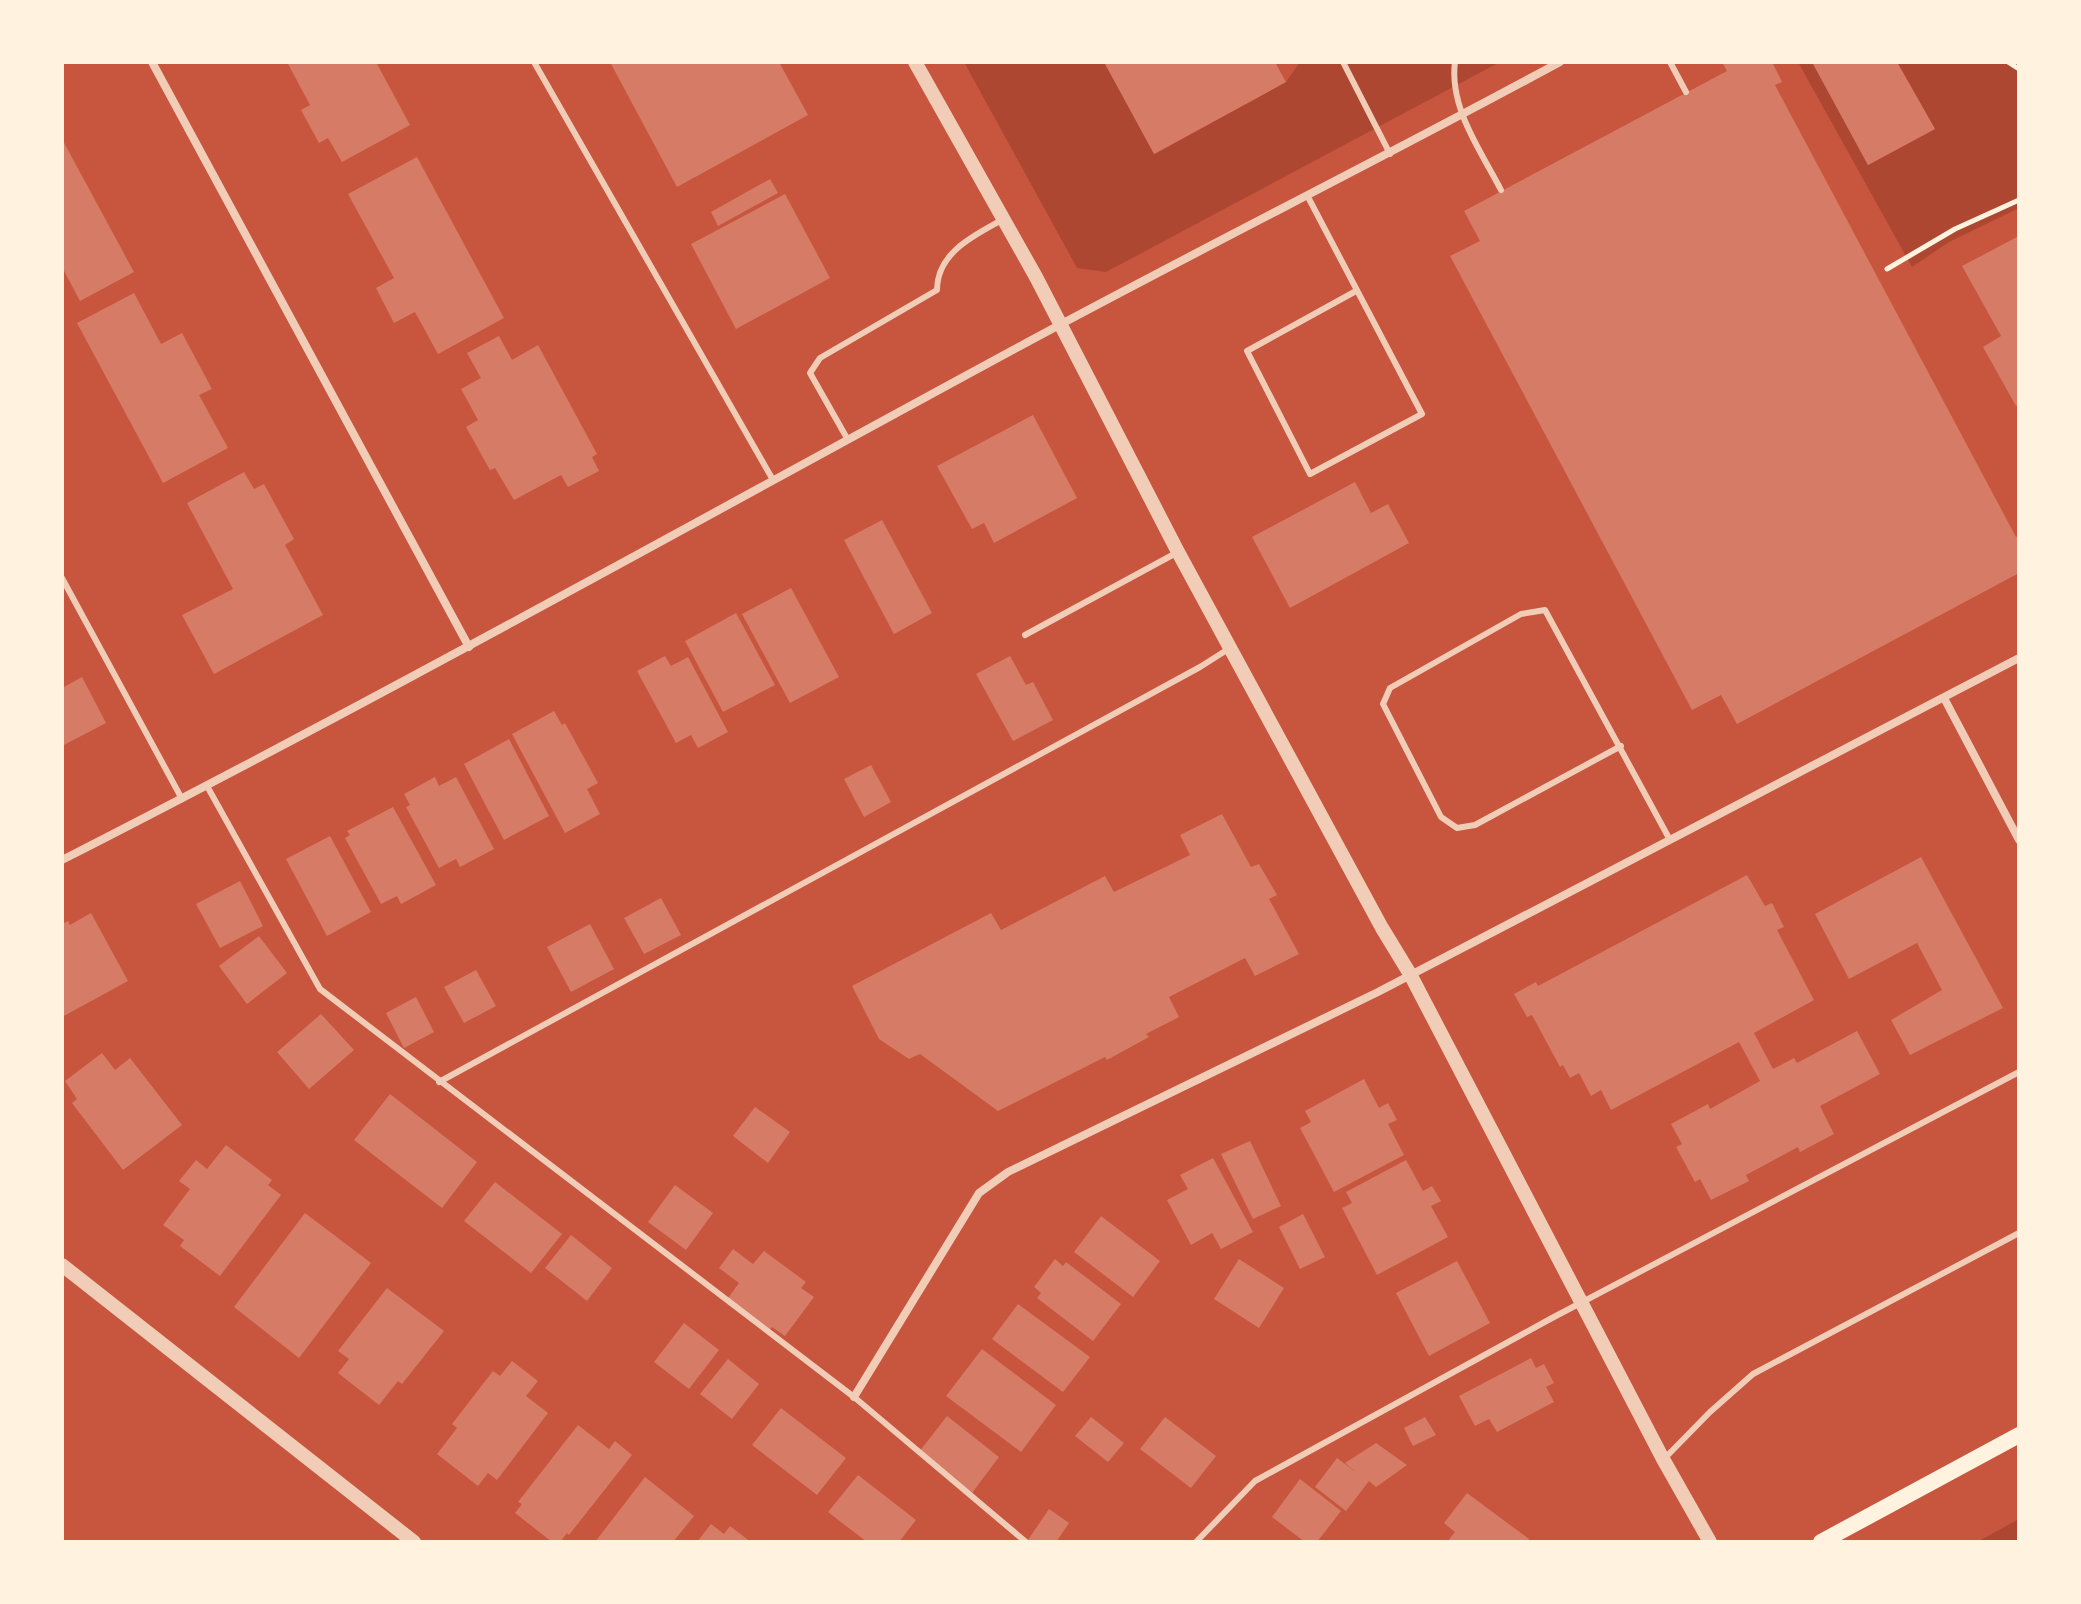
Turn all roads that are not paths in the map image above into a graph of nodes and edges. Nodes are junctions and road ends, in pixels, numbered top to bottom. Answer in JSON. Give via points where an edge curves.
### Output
{"nodes":[{"id":1,"x":152,"y":62,"type":"edge"},
{"id":2,"x":534,"y":62,"type":"edge"},
{"id":3,"x":915,"y":62,"type":"edge"},
{"id":4,"x":1343,"y":62,"type":"edge"},
{"id":5,"x":1455,"y":62,"type":"edge"},
{"id":6,"x":1560,"y":62,"type":"edge"},
{"id":7,"x":1670,"y":62,"type":"edge"},
{"id":8,"x":1686,"y":92,"type":"dead end"},
{"id":9,"x":1461,"y":115,"type":"junction"},
{"id":10,"x":1390,"y":154,"type":"junction"},
{"id":11,"x":1501,"y":190,"type":"dead end"},
{"id":12,"x":1308,"y":197,"type":"junction"},
{"id":13,"x":1002,"y":220,"type":"junction"},
{"id":14,"x":1356,"y":291,"type":"junction"},
{"id":15,"x":1060,"y":325,"type":"junction"},
{"id":16,"x":848,"y":440,"type":"junction"},
{"id":17,"x":773,"y":480,"type":"junction"},
{"id":18,"x":1178,"y":552,"type":"junction"},
{"id":19,"x":62,"y":578,"type":"edge"},
{"id":20,"x":1025,"y":635,"type":"dead end"},
{"id":21,"x":469,"y":647,"type":"junction"},
{"id":22,"x":1230,"y":648,"type":"junction"},
{"id":23,"x":2019,"y":658,"type":"edge"},
{"id":24,"x":1944,"y":698,"type":"junction"},
{"id":25,"x":1621,"y":746,"type":"junction"},
{"id":26,"x":207,"y":786,"type":"junction"},
{"id":27,"x":182,"y":799,"type":"junction"},
{"id":28,"x":1670,"y":840,"type":"junction"},
{"id":29,"x":2019,"y":840,"type":"edge"},
{"id":30,"x":62,"y":860,"type":"edge"},
{"id":31,"x":1410,"y":974,"type":"junction"},
{"id":32,"x":2019,"y":1072,"type":"edge"},
{"id":33,"x":439,"y":1082,"type":"junction"},
{"id":34,"x":2019,"y":1233,"type":"edge"},
{"id":35,"x":62,"y":1265,"type":"edge"},
{"id":36,"x":1582,"y":1304,"type":"junction"},
{"id":37,"x":854,"y":1397,"type":"junction"},
{"id":38,"x":2019,"y":1435,"type":"edge"},
{"id":39,"x":1663,"y":1459,"type":"junction"},
{"id":40,"x":414,"y":1542,"type":"edge"},
{"id":41,"x":1026,"y":1542,"type":"edge"},
{"id":42,"x":1196,"y":1542,"type":"edge"},
{"id":43,"x":1710,"y":1542,"type":"edge"},
{"id":44,"x":1821,"y":1542,"type":"edge"}],
"edges":[{"from":1,"to":21,"type":"street"},
{"from":2,"to":17,"type":"lane"},
{"from":3,"to":13,"type":"street"},
{"from":4,"to":10,"type":"lane"},
{"from":5,"to":9,"type":"lane"},
{"from":6,"to":9,"type":"street"},
{"from":7,"to":8,"type":"lane"},
{"from":9,"to":10,"type":"street"},
{"from":9,"to":11,"type":"lane"},
{"from":10,"to":12,"type":"street"},
{"from":12,"to":14,"type":"lane"},
{"from":12,"to":15,"type":"street"},
{"from":13,"to":15,"type":"street"},
{"from":13,"to":16,"type":"lane","via":[[962,241],[937,274],[937,290],[820,358],[810,373]]},
{"from":14,"to":14,"type":"lane","via":[[1422,414],[1310,474],[1247,351]]},
{"from":15,"to":16,"type":"street"},
{"from":15,"to":18,"type":"street"},
{"from":16,"to":17,"type":"street"},
{"from":17,"to":21,"type":"street"},
{"from":18,"to":20,"type":"lane"},
{"from":18,"to":22,"type":"street"},
{"from":19,"to":27,"type":"lane"},
{"from":21,"to":26,"type":"street"},
{"from":22,"to":31,"type":"street"},
{"from":22,"to":33,"type":"lane"},
{"from":23,"to":24,"type":"street"},
{"from":24,"to":28,"type":"street"},
{"from":24,"to":29,"type":"street"},
{"from":25,"to":25,"type":"lane","via":[[1545,610],[1521,614],[1390,688],[1383,704],[1441,817],[1457,828],[1475,825]]},
{"from":25,"to":28,"type":"lane"},
{"from":26,"to":27,"type":"street"},
{"from":26,"to":33,"type":"lane","via":[[320,989]]},
{"from":27,"to":30,"type":"street"},
{"from":28,"to":31,"type":"street"},
{"from":31,"to":36,"type":"street"},
{"from":31,"to":37,"type":"street","via":[[1008,1172],[979,1193]]},
{"from":32,"to":36,"type":"lane"},
{"from":33,"to":37,"type":"lane"},
{"from":34,"to":39,"type":"lane","via":[[1753,1374]]},
{"from":35,"to":40,"type":"street"},
{"from":36,"to":39,"type":"street"},
{"from":36,"to":42,"type":"lane","via":[[1255,1481]]},
{"from":37,"to":41,"type":"lane"},
{"from":38,"to":44,"type":"main road"},
{"from":39,"to":43,"type":"street"}]}
